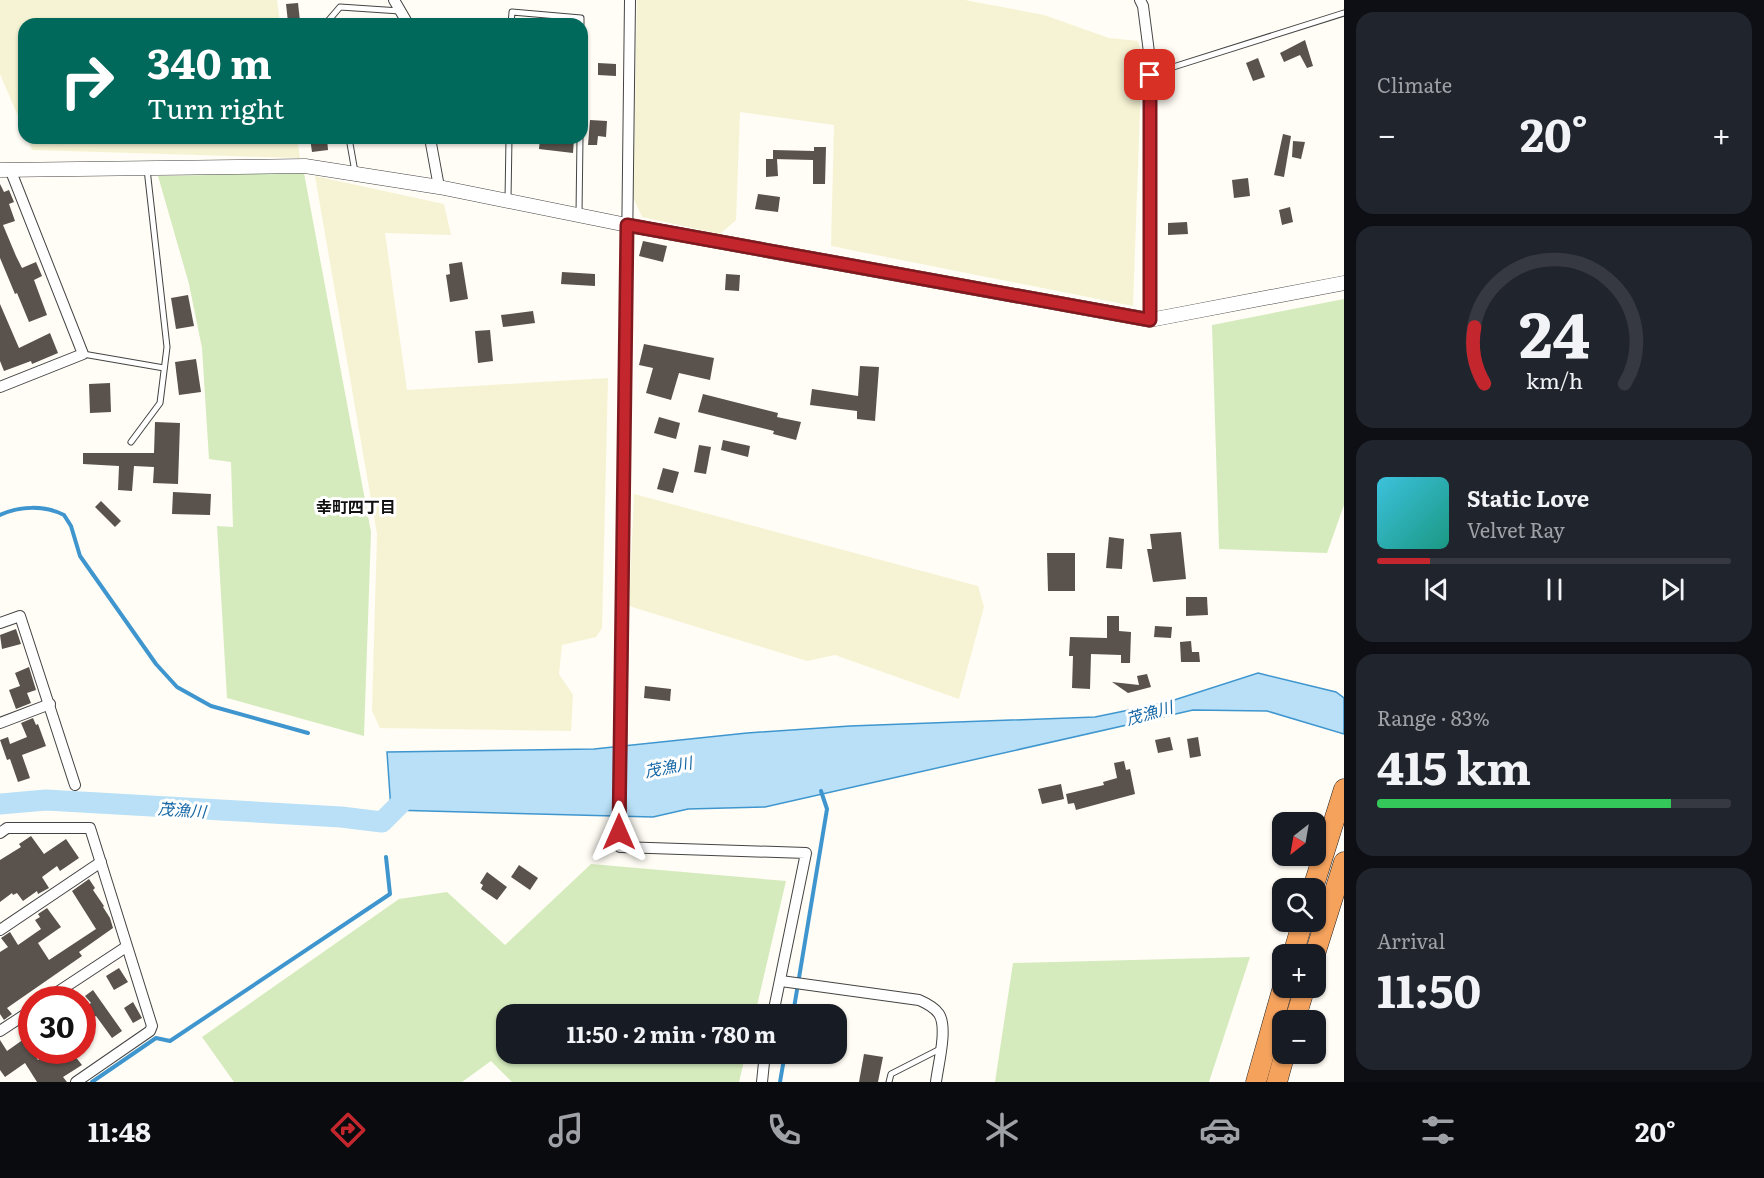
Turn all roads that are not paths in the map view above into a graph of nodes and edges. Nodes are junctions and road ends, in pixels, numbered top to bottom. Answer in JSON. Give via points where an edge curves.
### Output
{"nodes":[{"id":1,"x":394,"y":0,"type":"edge"},
{"id":2,"x":630,"y":0,"type":"edge"},
{"id":3,"x":1140,"y":0,"type":"edge"},
{"id":4,"x":400,"y":11,"type":"junction"},
{"id":5,"x":1344,"y":13,"type":"edge"},
{"id":6,"x":331,"y":18,"type":"edge"},
{"id":7,"x":404,"y":18,"type":"edge"},
{"id":8,"x":512,"y":18,"type":"edge"},
{"id":9,"x":581,"y":18,"type":"edge"},
{"id":10,"x":1150,"y":75,"type":"junction"},
{"id":11,"x":350,"y":144,"type":"edge"},
{"id":12,"x":431,"y":144,"type":"edge"},
{"id":13,"x":509,"y":144,"type":"edge"},
{"id":14,"x":580,"y":144,"type":"edge"},
{"id":15,"x":147,"y":168,"type":"junction"},
{"id":16,"x":5,"y":170,"type":"edge"},
{"id":17,"x":355,"y":174,"type":"junction"},
{"id":18,"x":439,"y":187,"type":"junction"},
{"id":19,"x":508,"y":201,"type":"junction"},
{"id":20,"x":579,"y":215,"type":"junction"},
{"id":21,"x":627,"y":225,"type":"junction"},
{"id":22,"x":1344,"y":283,"type":"edge"},
{"id":23,"x":1150,"y":320,"type":"junction"},
{"id":24,"x":83,"y":354,"type":"junction"},
{"id":25,"x":164,"y":368,"type":"junction"},
{"id":26,"x":1,"y":385,"type":"edge"},
{"id":27,"x":131,"y":442,"type":"dead end"},
{"id":28,"x":0,"y":623,"type":"edge"},
{"id":29,"x":51,"y":705,"type":"junction"},
{"id":30,"x":0,"y":723,"type":"edge"},
{"id":31,"x":75,"y":785,"type":"dead end"},
{"id":32,"x":1344,"y":789,"type":"edge"},
{"id":33,"x":0,"y":833,"type":"edge"},
{"id":34,"x":101,"y":862,"type":"junction"},
{"id":35,"x":1344,"y":862,"type":"edge"},
{"id":36,"x":1316,"y":878,"type":"edge"},
{"id":37,"x":0,"y":930,"type":"edge"},
{"id":38,"x":1318,"y":944,"type":"edge"},
{"id":39,"x":126,"y":946,"type":"junction"},
{"id":40,"x":780,"y":981,"type":"junction"},
{"id":41,"x":66,"y":986,"type":"edge"},
{"id":42,"x":1280,"y":998,"type":"edge"},
{"id":43,"x":775,"y":1004,"type":"edge"},
{"id":44,"x":18,"y":1019,"type":"edge"},
{"id":45,"x":0,"y":1031,"type":"edge"},
{"id":46,"x":940,"y":1049,"type":"junction"},
{"id":47,"x":764,"y":1064,"type":"edge"},
{"id":48,"x":1282,"y":1064,"type":"edge"},
{"id":49,"x":76,"y":1082,"type":"edge"},
{"id":50,"x":762,"y":1082,"type":"edge"},
{"id":51,"x":889,"y":1082,"type":"edge"},
{"id":52,"x":936,"y":1082,"type":"edge"},
{"id":53,"x":1256,"y":1082,"type":"edge"},
{"id":54,"x":1277,"y":1082,"type":"edge"}],
"edges":[{"from":1,"to":4,"type":"street"},
{"from":2,"to":21,"type":"street"},
{"from":3,"to":10,"type":"street"},
{"from":4,"to":6,"type":"lane","via":[[340,7]]},
{"from":4,"to":7,"type":"street"},
{"from":5,"to":10,"type":"lane"},
{"from":8,"to":9,"type":"lane","via":[[512,12]]},
{"from":10,"to":23,"type":"street"},
{"from":11,"to":17,"type":"lane"},
{"from":12,"to":18,"type":"street"},
{"from":13,"to":19,"type":"lane"},
{"from":14,"to":20,"type":"lane"},
{"from":15,"to":16,"type":"street"},
{"from":15,"to":17,"type":"street","via":[[305,166]]},
{"from":15,"to":25,"type":"lane","via":[[166,347]]},
{"from":16,"to":24,"type":"street"},
{"from":17,"to":18,"type":"street"},
{"from":18,"to":19,"type":"street"},
{"from":19,"to":20,"type":"street"},
{"from":20,"to":21,"type":"street"},
{"from":21,"to":23,"type":"street"},
{"from":21,"to":40,"type":"street","via":[[620,847],[806,853]]},
{"from":22,"to":23,"type":"street"},
{"from":24,"to":25,"type":"lane"},
{"from":24,"to":26,"type":"street"},
{"from":25,"to":27,"type":"lane","via":[[160,403]]},
{"from":28,"to":29,"type":"street","via":[[20,616]]},
{"from":29,"to":30,"type":"street"},
{"from":29,"to":31,"type":"street"},
{"from":32,"to":36,"type":"highway"},
{"from":33,"to":34,"type":"street","via":[[7,828],[90,828]]},
{"from":34,"to":37,"type":"street"},
{"from":34,"to":39,"type":"street"},
{"from":35,"to":38,"type":"highway"},
{"from":39,"to":41,"type":"street"},
{"from":39,"to":49,"type":"street","via":[[152,1026]]},
{"from":40,"to":43,"type":"street"},
{"from":40,"to":46,"type":"street","via":[[920,999],[939,1013],[943,1027]]},
{"from":42,"to":53,"type":"highway"},
{"from":44,"to":45,"type":"street"},
{"from":46,"to":51,"type":"lane","via":[[891,1074]]},
{"from":46,"to":52,"type":"street"},
{"from":47,"to":50,"type":"street"},
{"from":48,"to":54,"type":"highway"}]}
